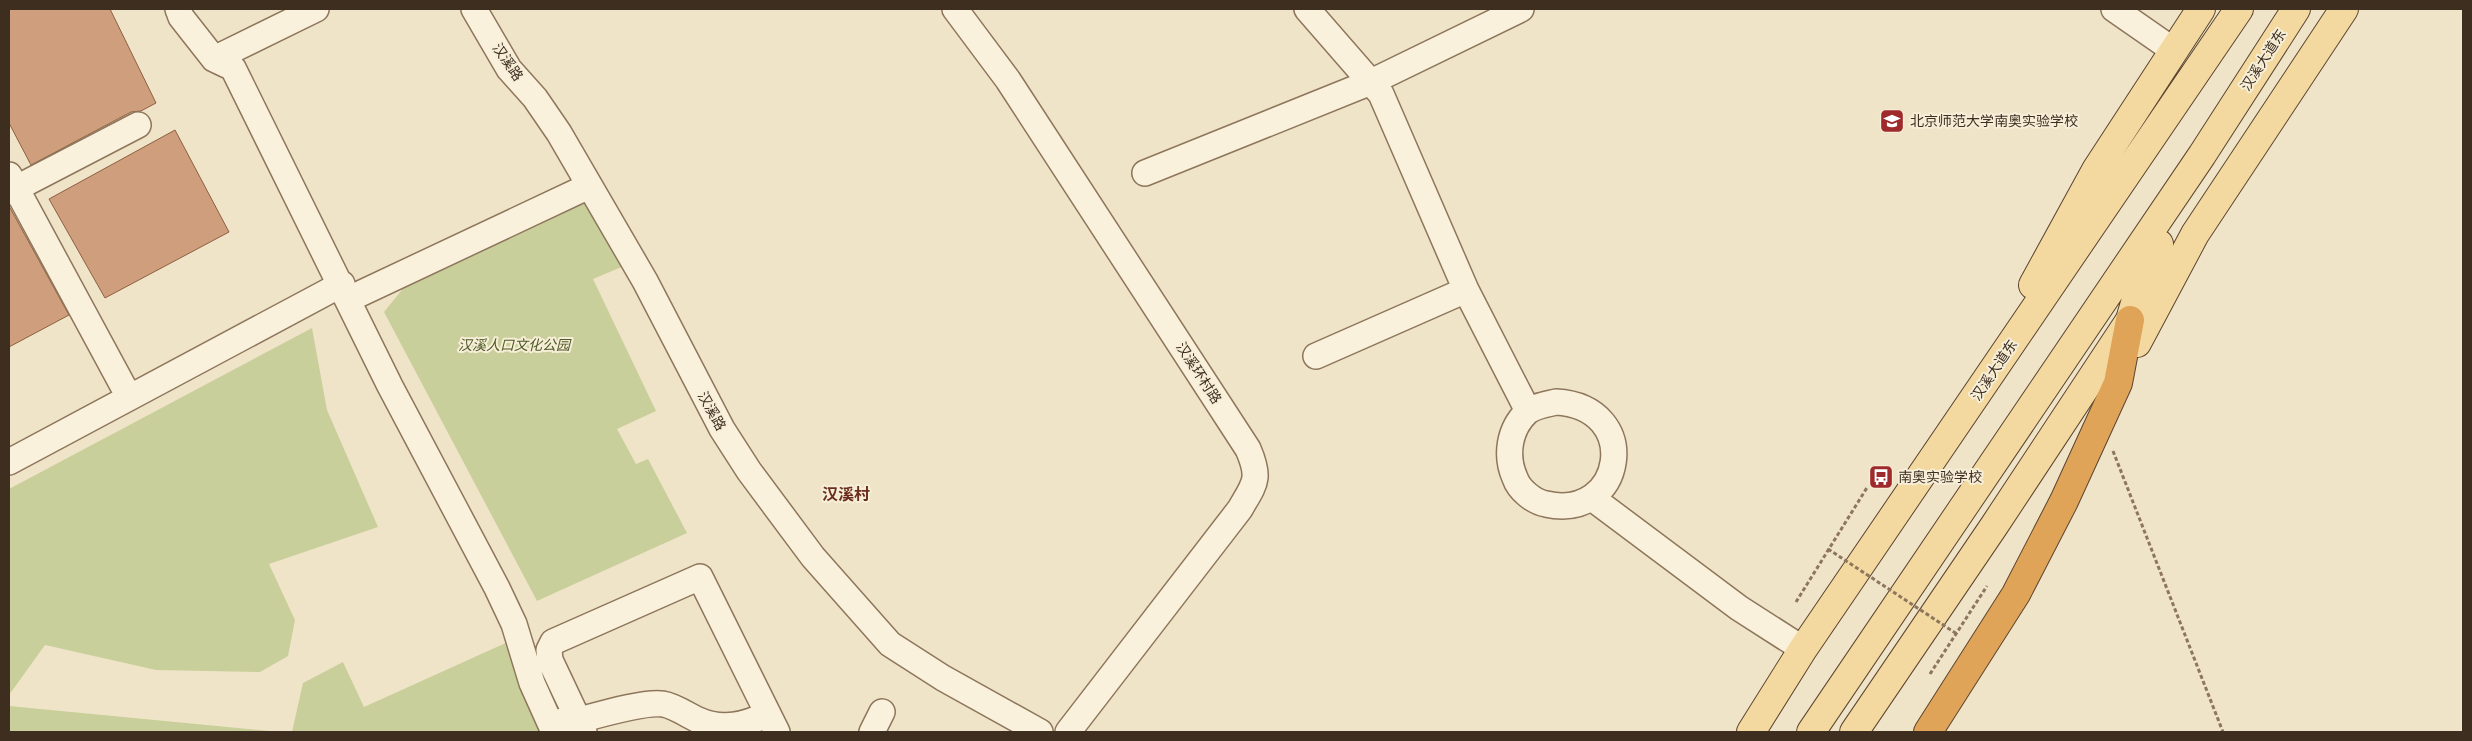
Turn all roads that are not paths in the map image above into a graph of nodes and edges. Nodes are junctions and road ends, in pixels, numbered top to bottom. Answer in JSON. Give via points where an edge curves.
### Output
{"nodes":[{"id":1,"x":178,"y":9,"type":"edge"},
{"id":2,"x":316,"y":9,"type":"edge"},
{"id":3,"x":474,"y":9,"type":"edge"},
{"id":4,"x":955,"y":9,"type":"edge"},
{"id":5,"x":1307,"y":9,"type":"edge"},
{"id":6,"x":1521,"y":9,"type":"edge"},
{"id":7,"x":2201,"y":9,"type":"edge"},
{"id":8,"x":2239,"y":9,"type":"edge"},
{"id":9,"x":2296,"y":9,"type":"edge"},
{"id":10,"x":2344,"y":9,"type":"edge"},
{"id":11,"x":2130,"y":13,"type":"edge"},
{"id":12,"x":2173,"y":50,"type":"junction"},
{"id":13,"x":214,"y":59,"type":"junction"},
{"id":14,"x":2254,"y":75,"type":"junction"},
{"id":15,"x":1371,"y":82,"type":"junction"},
{"id":16,"x":138,"y":126,"type":"dead end"},
{"id":17,"x":1145,"y":173,"type":"dead end"},
{"id":18,"x":11,"y":185,"type":"edge"},
{"id":19,"x":589,"y":186,"type":"junction"},
{"id":20,"x":1466,"y":290,"type":"junction"},
{"id":21,"x":345,"y":291,"type":"junction"},
{"id":22,"x":2130,"y":320,"type":"junction"},
{"id":23,"x":1316,"y":356,"type":"dead end"},
{"id":24,"x":2118,"y":383,"type":"junction"},
{"id":25,"x":1977,"y":394,"type":"junction"},
{"id":26,"x":129,"y":397,"type":"junction"},
{"id":27,"x":1528,"y":411,"type":"junction"},
{"id":28,"x":9,"y":462,"type":"edge"},
{"id":29,"x":1592,"y":498,"type":"junction"},
{"id":30,"x":1803,"y":650,"type":"junction"},
{"id":31,"x":550,"y":723,"type":"edge"},
{"id":32,"x":773,"y":723,"type":"edge"},
{"id":33,"x":581,"y":726,"type":"edge"},
{"id":34,"x":1040,"y":732,"type":"edge"},
{"id":35,"x":1068,"y":732,"type":"edge"},
{"id":36,"x":1752,"y":732,"type":"edge"},
{"id":37,"x":1811,"y":732,"type":"edge"},
{"id":38,"x":1854,"y":732,"type":"edge"},
{"id":39,"x":1928,"y":732,"type":"edge"}],
"edges":[{"from":1,"to":13,"type":"street"},
{"from":2,"to":13,"type":"street"},
{"from":3,"to":19,"type":"street","name":"汉溪路","via":[[509,69],[535,98],[559,133]]},
{"from":4,"to":35,"type":"street","name":"汉溪环村路","via":[[1008,80],[1248,449],[1256,468],[1255,484],[1240,509]]},
{"from":5,"to":15,"type":"street"},
{"from":6,"to":15,"type":"street"},
{"from":7,"to":12,"type":"main road"},
{"from":8,"to":25,"type":"main road","name":"汉溪大道东"},
{"from":9,"to":14,"type":"main road","name":"汉溪大道东"},
{"from":10,"to":24,"type":"main road","via":[[2195,234],[2150,314]]},
{"from":11,"to":12,"type":"street"},
{"from":12,"to":25,"type":"main road","via":[[2092,178],[2021,306]]},
{"from":13,"to":21,"type":"street","via":[[234,68]]},
{"from":14,"to":22,"type":"main road","via":[[2142,276]]},
{"from":14,"to":37,"type":"main road","name":"汉溪大道东"},
{"from":15,"to":17,"type":"street"},
{"from":15,"to":20,"type":"street","via":[[1381,94]]},
{"from":16,"to":18,"type":"street"},
{"from":18,"to":26,"type":"street"},
{"from":19,"to":21,"type":"street"},
{"from":19,"to":34,"type":"street","name":"汉溪路","via":[[645,281],[722,429],[813,557],[890,644],[943,678]]},
{"from":20,"to":23,"type":"street"},
{"from":20,"to":27,"type":"street"},
{"from":21,"to":26,"type":"street"},
{"from":21,"to":31,"type":"street","via":[[390,386],[497,588],[514,624],[532,683]]},
{"from":22,"to":24,"type":"highway"},
{"from":22,"to":38,"type":"main road"},
{"from":24,"to":39,"type":"highway","via":[[2064,501],[2016,594]]},
{"from":25,"to":30,"type":"main road","name":"汉溪大道东"},
{"from":26,"to":28,"type":"street"},
{"from":27,"to":29,"type":"street","via":[[1515,430],[1509,447],[1509,464],[1515,481],[1541,503],[1558,507],[1576,505]]},
{"from":27,"to":29,"type":"street","via":[[1556,402],[1573,403],[1602,421],[1611,436],[1612,470]]},
{"from":29,"to":30,"type":"street","via":[[1739,608]]},
{"from":30,"to":36,"type":"main road","name":"汉溪大道东"},
{"from":31,"to":33,"type":"street","via":[[557,720]]},
{"from":32,"to":33,"type":"street","via":[[731,727],[700,721],[662,704],[648,704]]},
{"from":32,"to":33,"type":"street","via":[[700,576],[553,642],[549,650],[550,660]]}]}
